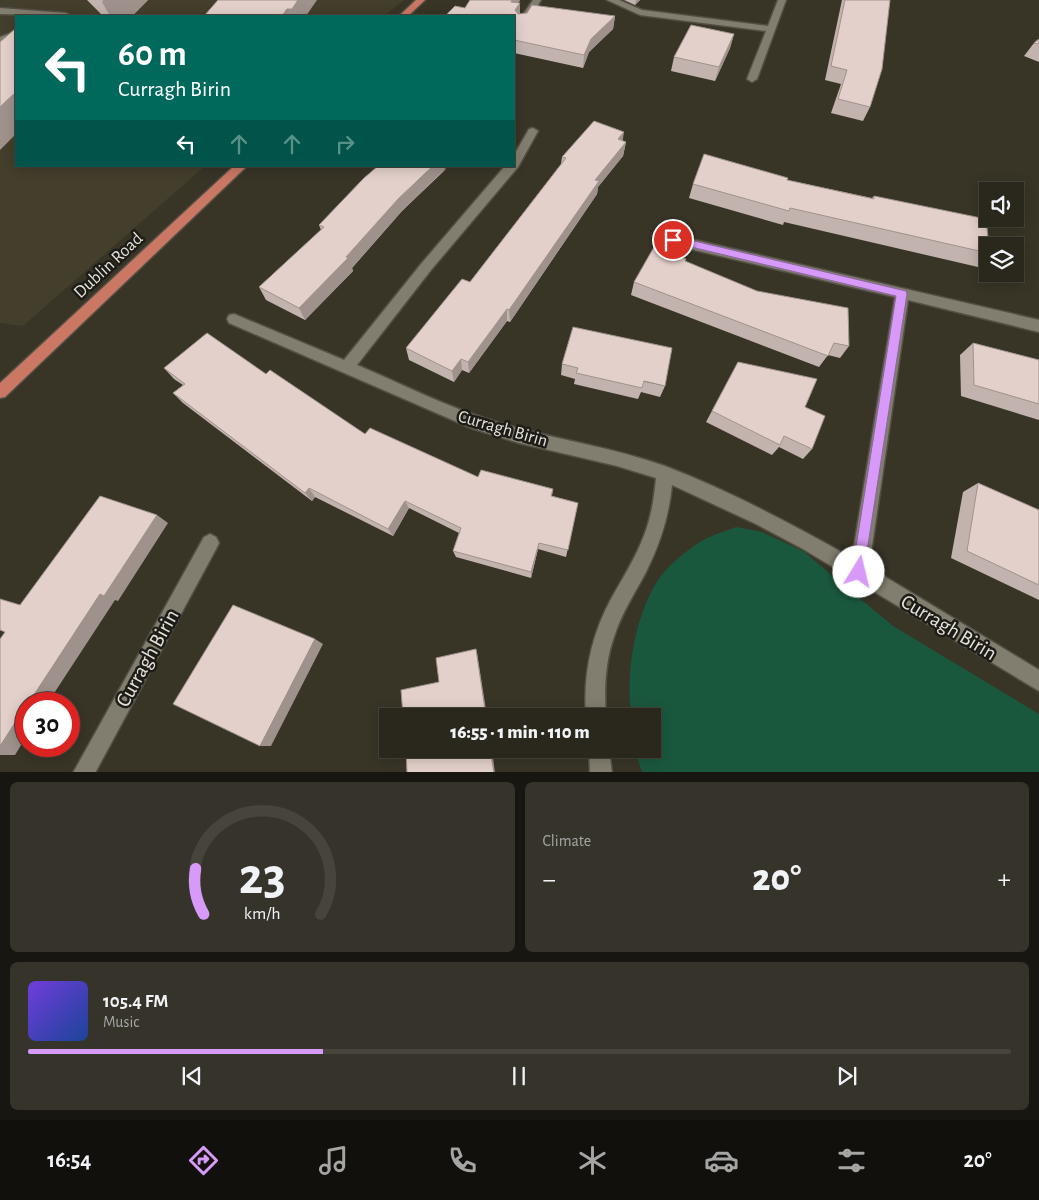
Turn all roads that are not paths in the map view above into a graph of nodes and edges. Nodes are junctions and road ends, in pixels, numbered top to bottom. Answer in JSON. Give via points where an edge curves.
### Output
{"nodes":[{"id":1,"x":421,"y":0,"type":"edge"},
{"id":2,"x":537,"y":0,"type":"edge"},
{"id":3,"x":611,"y":0,"type":"edge"},
{"id":4,"x":782,"y":0,"type":"edge"},
{"id":5,"x":0,"y":11,"type":"edge"},
{"id":6,"x":40,"y":15,"type":"edge"},
{"id":7,"x":404,"y":15,"type":"edge"},
{"id":8,"x":522,"y":23,"type":"edge"},
{"id":9,"x":771,"y":29,"type":"junction"},
{"id":10,"x":8,"y":38,"type":"edge"},
{"id":11,"x":0,"y":46,"type":"edge"},
{"id":12,"x":752,"y":79,"type":"dead end"},
{"id":13,"x":534,"y":131,"type":"dead end"},
{"id":14,"x":515,"y":162,"type":"edge"},
{"id":15,"x":240,"y":167,"type":"edge"},
{"id":16,"x":511,"y":167,"type":"edge"},
{"id":17,"x":673,"y":240,"type":"dead end"},
{"id":18,"x":902,"y":294,"type":"junction"},
{"id":19,"x":234,"y":319,"type":"dead end"},
{"id":20,"x":1039,"y":326,"type":"edge"},
{"id":21,"x":346,"y":368,"type":"junction"},
{"id":22,"x":0,"y":392,"type":"edge"},
{"id":23,"x":665,"y":474,"type":"junction"},
{"id":24,"x":210,"y":543,"type":"dead end"},
{"id":25,"x":859,"y":572,"type":"junction"},
{"id":26,"x":1039,"y":681,"type":"edge"},
{"id":27,"x":596,"y":708,"type":"edge"},
{"id":28,"x":600,"y":758,"type":"edge"},
{"id":29,"x":83,"y":772,"type":"edge"},
{"id":30,"x":601,"y":772,"type":"edge"}],
"edges":[{"from":1,"to":7,"type":"main road"},
{"from":2,"to":8,"type":"street"},
{"from":3,"to":9,"type":"street","via":[[640,12]]},
{"from":4,"to":9,"type":"street"},
{"from":5,"to":6,"type":"street"},
{"from":9,"to":12,"type":"street"},
{"from":10,"to":11,"type":"street"},
{"from":13,"to":14,"type":"street"},
{"from":15,"to":22,"type":"main road","name":"Dublin Road"},
{"from":16,"to":21,"type":"street"},
{"from":17,"to":18,"type":"street"},
{"from":18,"to":20,"type":"street"},
{"from":18,"to":25,"type":"street"},
{"from":19,"to":21,"type":"street","name":"Curragh Birin"},
{"from":21,"to":23,"type":"street","name":"Curragh Birin","via":[[476,423],[569,445]]},
{"from":23,"to":25,"type":"street","name":"Curragh Birin","via":[[760,515]]},
{"from":23,"to":27,"type":"street","via":[[658,523],[604,636],[597,665]]},
{"from":24,"to":29,"type":"street","name":"Curragh Birin"},
{"from":25,"to":26,"type":"street","name":"Curragh Birin"},
{"from":28,"to":30,"type":"street"}]}
